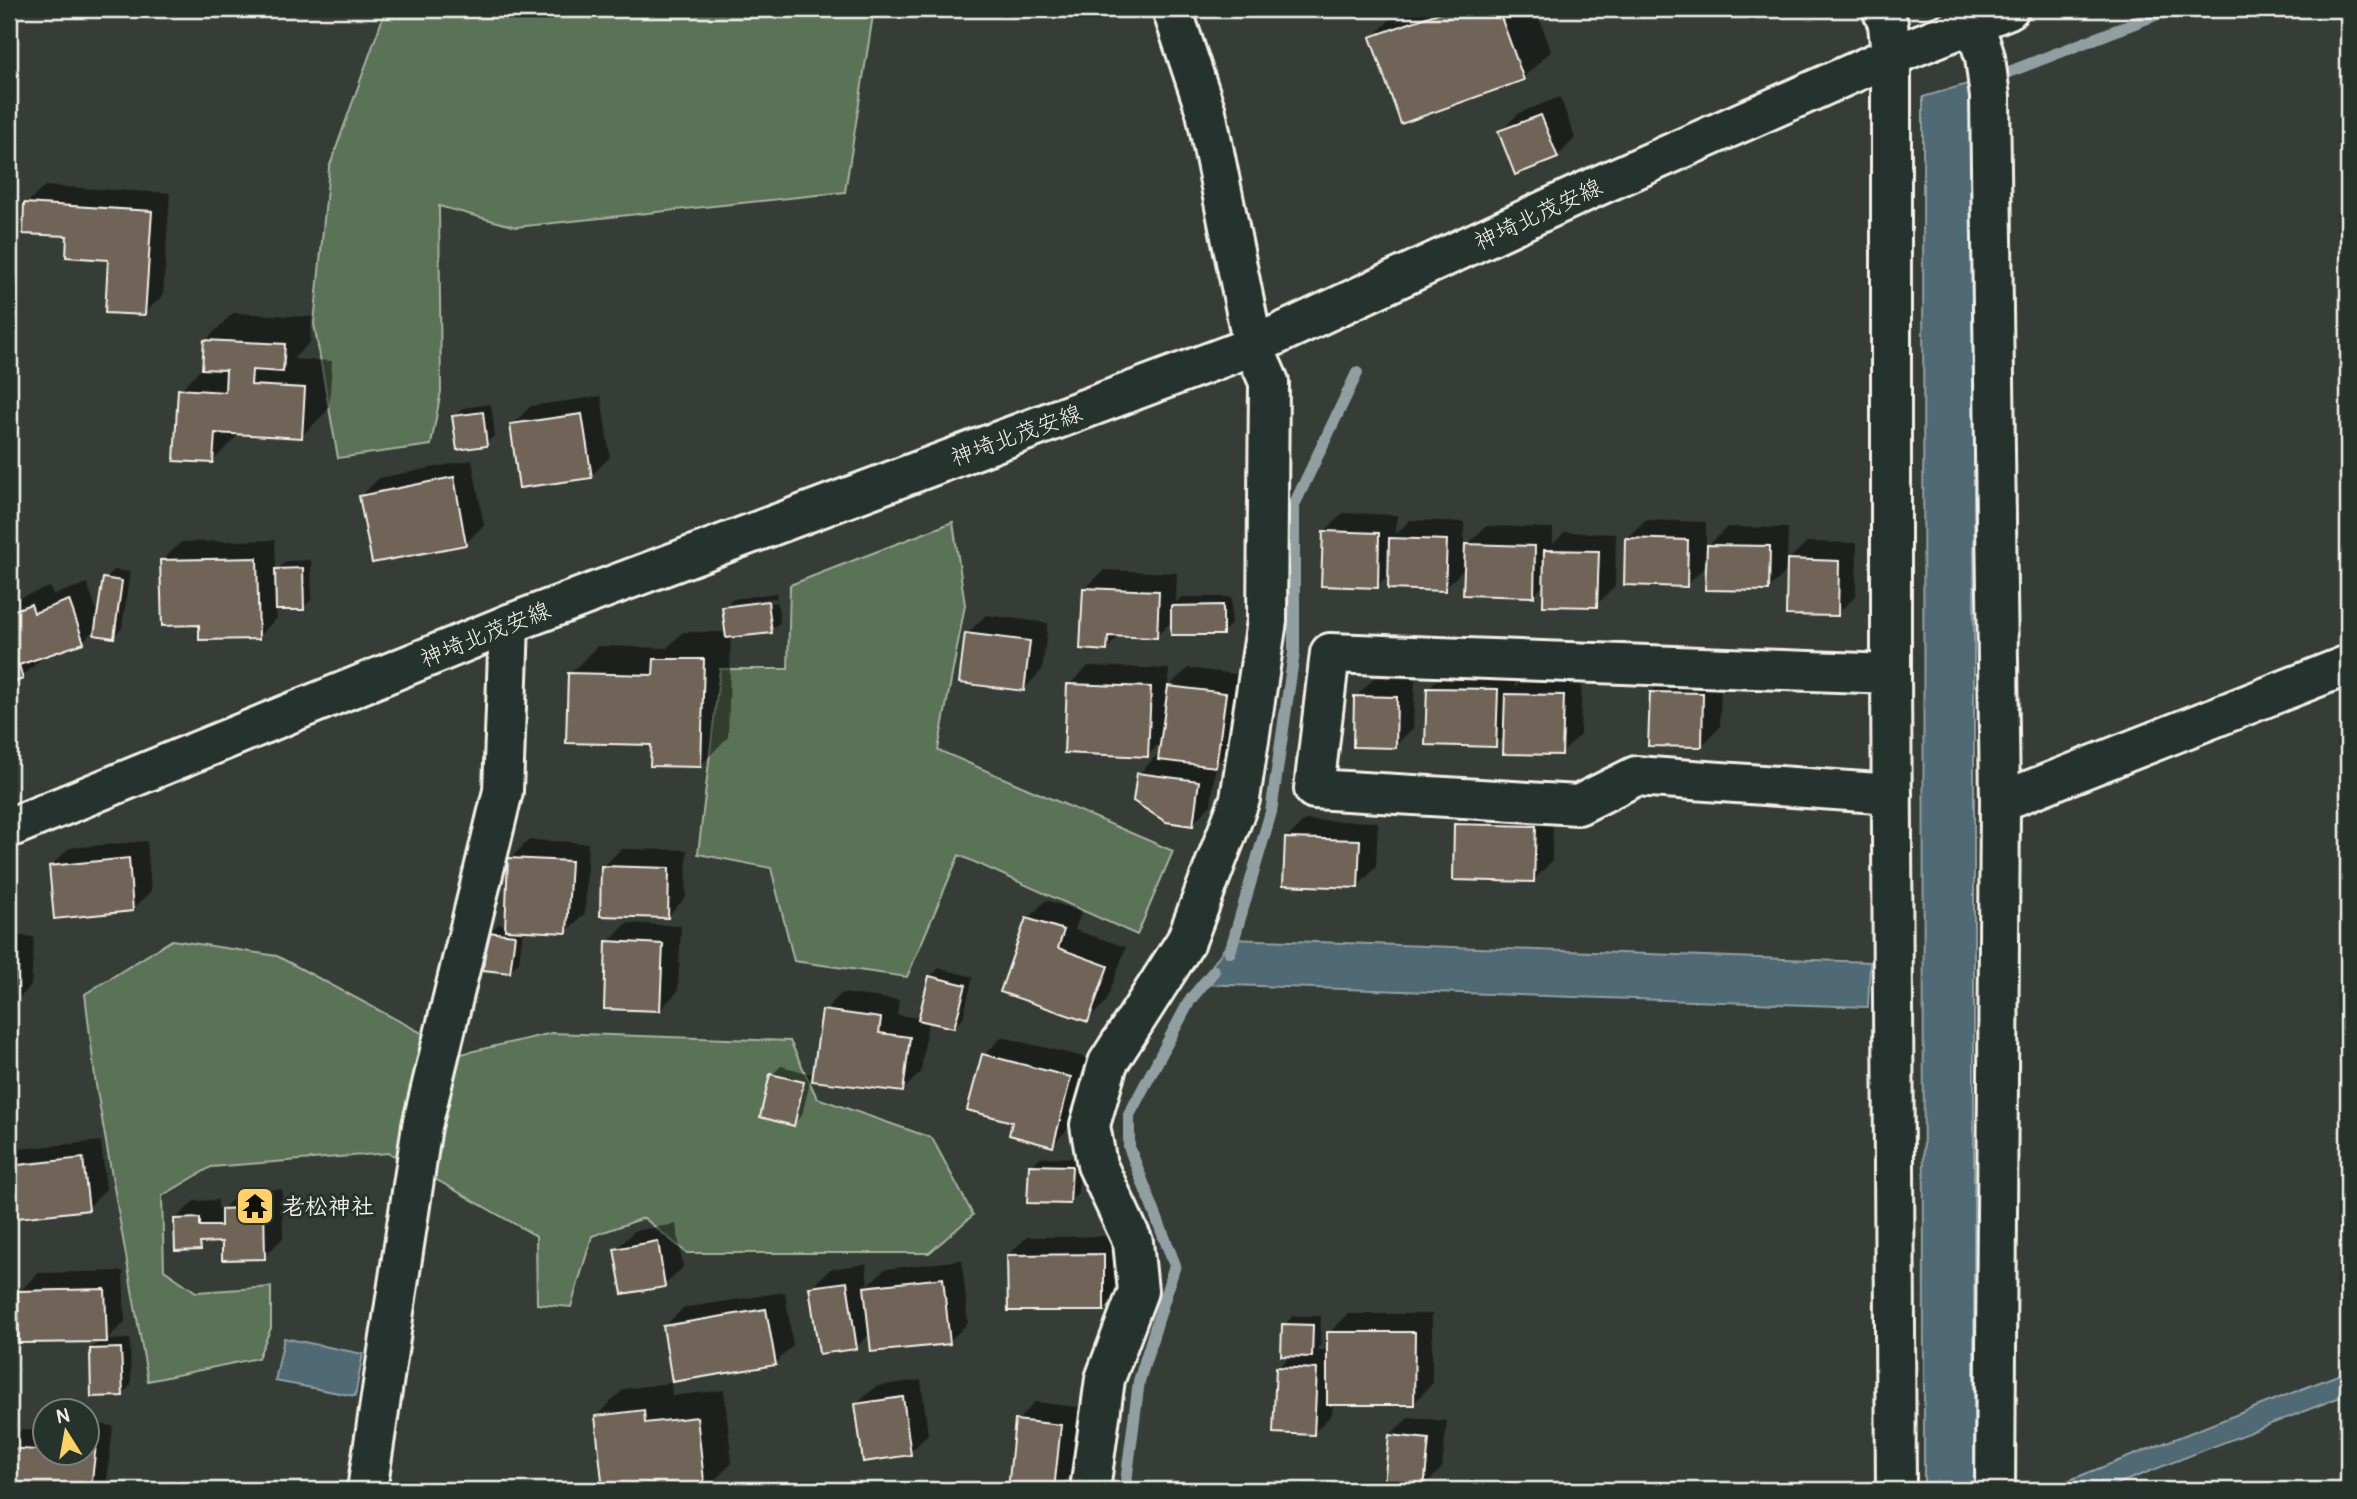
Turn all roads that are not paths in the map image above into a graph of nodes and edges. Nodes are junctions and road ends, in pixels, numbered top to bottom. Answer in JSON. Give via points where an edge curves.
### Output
{"nodes":[{"id":1,"x":1172,"y":9,"type":"edge"},
{"id":2,"x":1882,"y":9,"type":"edge"},
{"id":3,"x":2009,"y":9,"type":"edge"},
{"id":4,"x":1980,"y":40,"type":"junction"},
{"id":5,"x":1891,"y":56,"type":"junction"},
{"id":6,"x":1253,"y":346,"type":"junction"},
{"id":7,"x":509,"y":624,"type":"junction"},
{"id":8,"x":2348,"y":666,"type":"edge"},
{"id":9,"x":1891,"y":674,"type":"junction"},
{"id":10,"x":1892,"y":794,"type":"junction"},
{"id":11,"x":2000,"y":802,"type":"junction"},
{"id":12,"x":9,"y":828,"type":"edge"},
{"id":13,"x":367,"y":1490,"type":"edge"},
{"id":14,"x":1090,"y":1490,"type":"edge"},
{"id":15,"x":1896,"y":1490,"type":"edge"},
{"id":16,"x":1995,"y":1490,"type":"edge"}],
"edges":[{"from":1,"to":6,"type":"street","via":[[1206,113]]},
{"from":2,"to":5,"type":"street"},
{"from":3,"to":4,"type":"street","name":"神埼北茂安線"},
{"from":4,"to":5,"type":"street","name":"神埼北茂安線"},
{"from":4,"to":11,"type":"street","via":[[1990,97]]},
{"from":5,"to":6,"type":"street","name":"神埼北茂安線"},
{"from":5,"to":9,"type":"street"},
{"from":6,"to":7,"type":"street","name":"神埼北茂安線"},
{"from":6,"to":14,"type":"street","via":[[1269,382],[1267,621],[1240,800],[1186,941],[1108,1063],[1090,1125],[1097,1165],[1133,1242],[1138,1291],[1105,1379]]},
{"from":7,"to":12,"type":"street","name":"神埼北茂安線"},
{"from":7,"to":13,"type":"street","via":[[503,790],[422,1126]]},
{"from":8,"to":11,"type":"street"},
{"from":9,"to":10,"type":"street"},
{"from":9,"to":10,"type":"street","via":[[1330,653],[1314,789],[1578,805],[1636,776]]},
{"from":10,"to":15,"type":"street"},
{"from":11,"to":16,"type":"street"}]}
